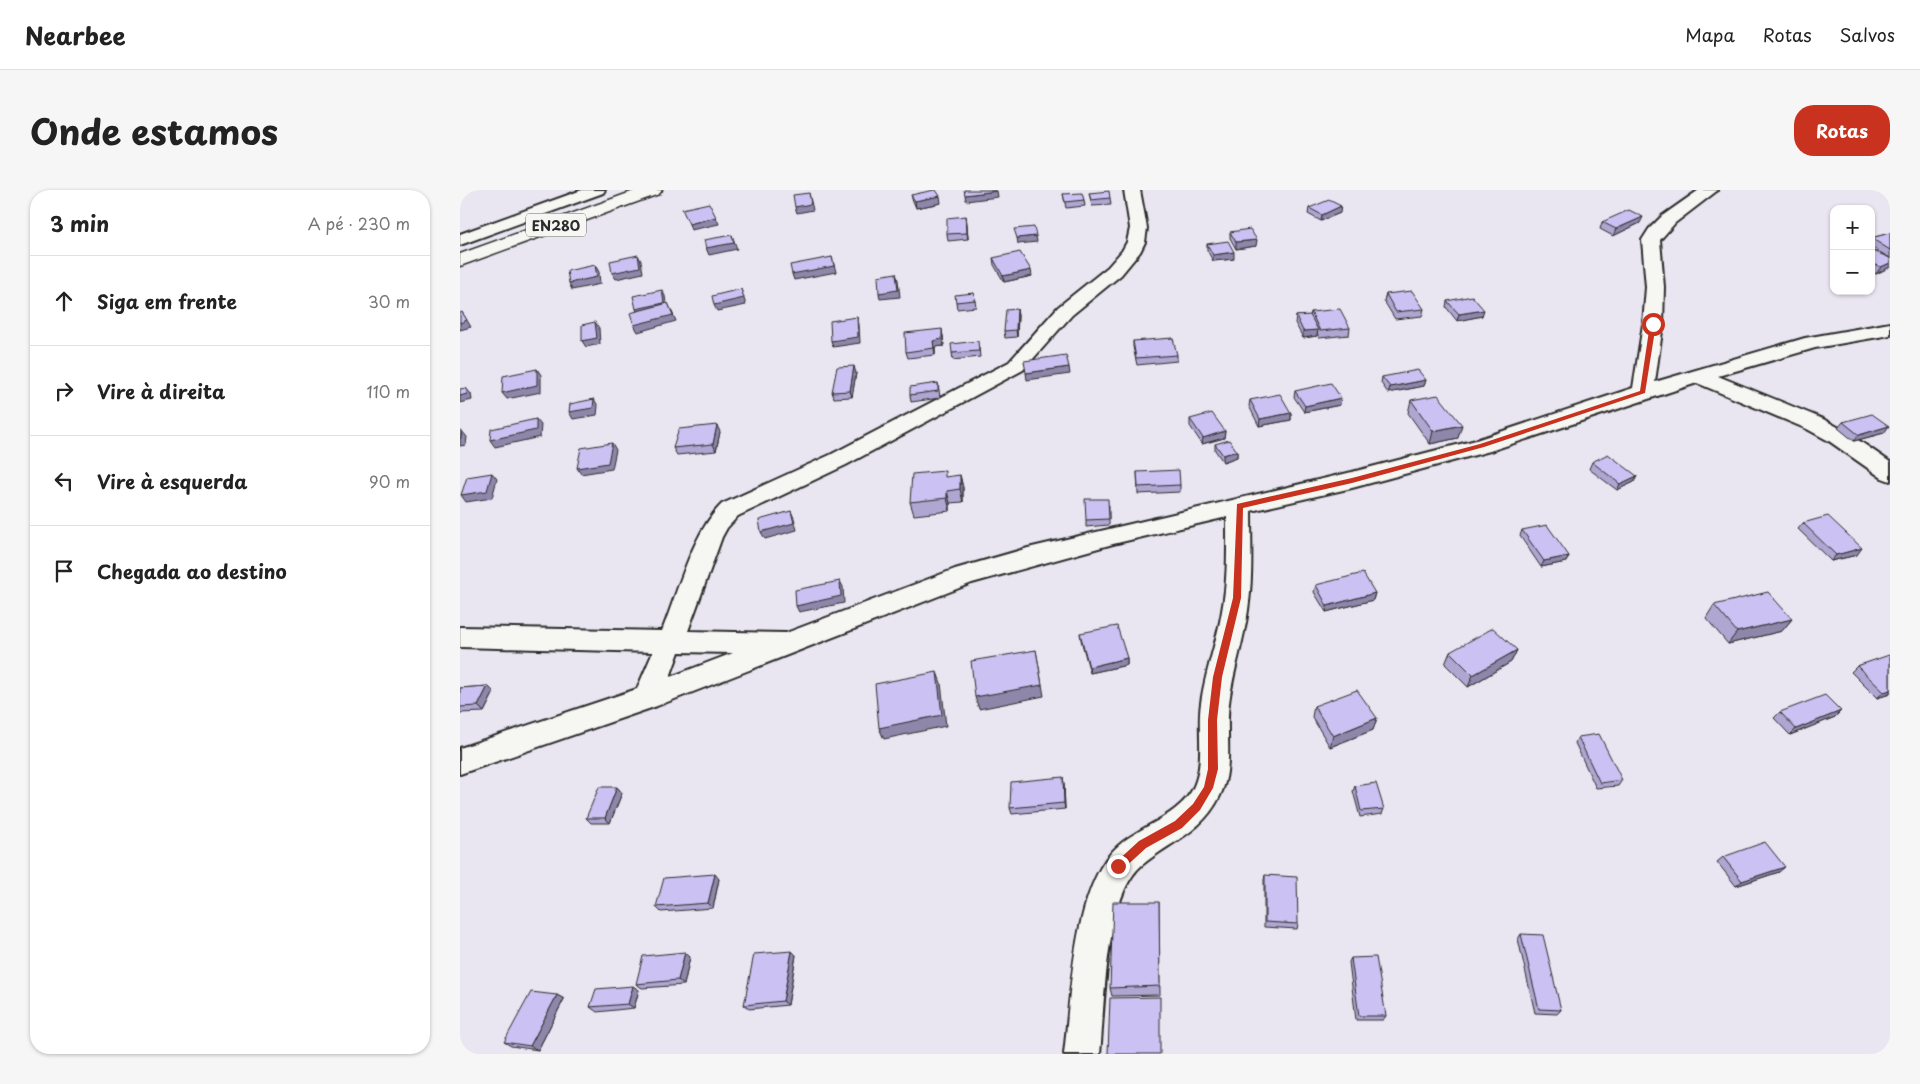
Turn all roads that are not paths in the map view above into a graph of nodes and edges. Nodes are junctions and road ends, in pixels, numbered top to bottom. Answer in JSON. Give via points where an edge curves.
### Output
{"nodes":[{"id":1,"x":597,"y":190,"type":"edge"},
{"id":2,"x":653,"y":190,"type":"edge"},
{"id":3,"x":1132,"y":190,"type":"edge"},
{"id":4,"x":1710,"y":190,"type":"edge"},
{"id":5,"x":460,"y":240,"type":"edge"},
{"id":6,"x":460,"y":260,"type":"edge"},
{"id":7,"x":1890,"y":329,"type":"edge"},
{"id":8,"x":1699,"y":376,"type":"junction"},
{"id":9,"x":1643,"y":392,"type":"junction"},
{"id":10,"x":1890,"y":473,"type":"edge"},
{"id":11,"x":1239,"y":506,"type":"junction"},
{"id":12,"x":460,"y":637,"type":"edge"},
{"id":13,"x":670,"y":643,"type":"junction"},
{"id":14,"x":787,"y":644,"type":"junction"},
{"id":15,"x":647,"y":698,"type":"junction"},
{"id":16,"x":460,"y":761,"type":"edge"},
{"id":17,"x":1082,"y":1054,"type":"edge"}],
"edges":[{"from":1,"to":5,"type":"street"},
{"from":2,"to":6,"type":"main road","number":"EN280"},
{"from":3,"to":13,"type":"street","via":[[1131,202],[1140,227],[1130,253],[1102,283],[1064,312],[1030,356],[838,460],[724,514],[710,537]]},
{"from":4,"to":9,"type":"street","via":[[1671,218],[1653,234],[1651,240],[1655,287]]},
{"from":7,"to":8,"type":"street","via":[[1812,342]]},
{"from":8,"to":9,"type":"street"},
{"from":8,"to":10,"type":"street","via":[[1815,424]]},
{"from":9,"to":11,"type":"street","via":[[1482,446]]},
{"from":11,"to":14,"type":"street","via":[[1104,537],[964,576]]},
{"from":11,"to":17,"type":"street","via":[[1237,598],[1218,677],[1209,788],[1179,824],[1142,844],[1118,866],[1102,906],[1096,936]]},
{"from":12,"to":13,"type":"street"},
{"from":13,"to":14,"type":"street"},
{"from":13,"to":15,"type":"street"},
{"from":14,"to":15,"type":"street"},
{"from":15,"to":16,"type":"street"}]}
